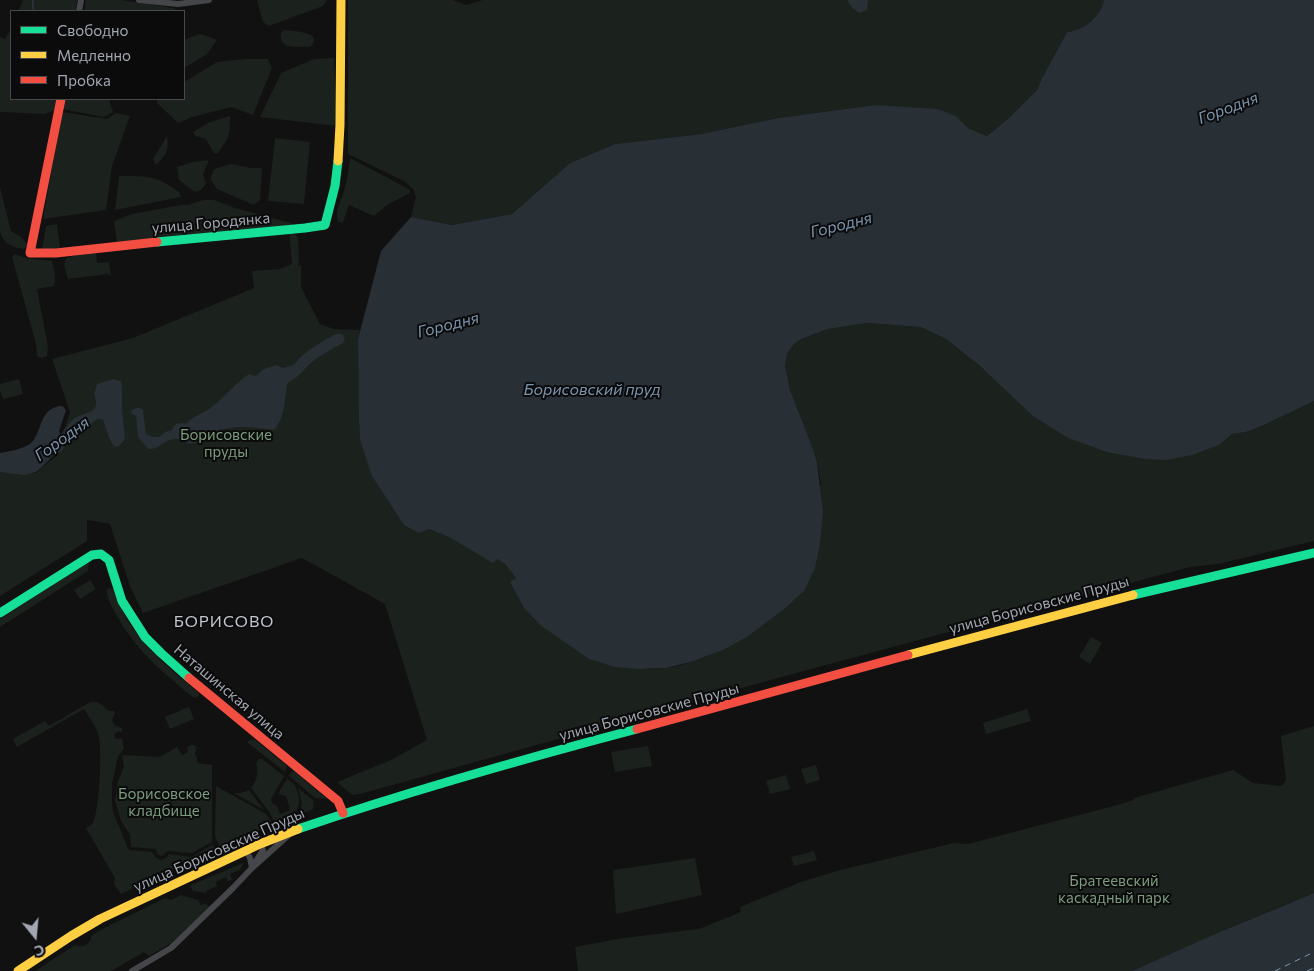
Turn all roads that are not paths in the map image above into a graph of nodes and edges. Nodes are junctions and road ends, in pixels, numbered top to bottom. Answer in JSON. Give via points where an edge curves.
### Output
{"nodes":[{"id":1,"x":139,"y":0,"type":"edge"},
{"id":2,"x":209,"y":0,"type":"edge"},
{"id":3,"x":341,"y":0,"type":"edge"},
{"id":4,"x":62,"y":100,"type":"edge"},
{"id":5,"x":1314,"y":553,"type":"edge"},
{"id":6,"x":0,"y":613,"type":"edge"},
{"id":7,"x":343,"y":813,"type":"junction"},
{"id":8,"x":294,"y":830,"type":"junction"},
{"id":9,"x":260,"y":844,"type":"junction"},
{"id":10,"x":246,"y":850,"type":"junction"},
{"id":11,"x":252,"y":868,"type":"junction"},
{"id":12,"x":18,"y":971,"type":"edge"},
{"id":13,"x":132,"y":971,"type":"edge"}],
"edges":[{"from":1,"to":2,"type":"street","via":[[178,4]]},
{"from":3,"to":4,"type":"main road","name":"улица Городянка","via":[[340,139],[325,225],[30,253]]},
{"from":5,"to":7,"type":"main road","name":"улица Борисовские Пруды","via":[[1062,613],[562,749]]},
{"from":6,"to":7,"type":"main road","name":"Наташинская улица","via":[[92,555],[102,554],[109,560],[122,601],[146,637],[208,694],[338,801]]},
{"from":7,"to":8,"type":"main road","name":"улица Борисовские Пруды"},
{"from":8,"to":9,"type":"main road","name":"улица Борисовские Пруды"},
{"from":8,"to":11,"type":"street"},
{"from":9,"to":10,"type":"main road","name":"улица Борисовские Пруды"},
{"from":9,"to":11,"type":"street","via":[[263,850]]},
{"from":10,"to":11,"type":"street"},
{"from":10,"to":12,"type":"main road","name":"улица Борисовские Пруды","via":[[100,919]]},
{"from":11,"to":13,"type":"street","via":[[171,948]]}]}
